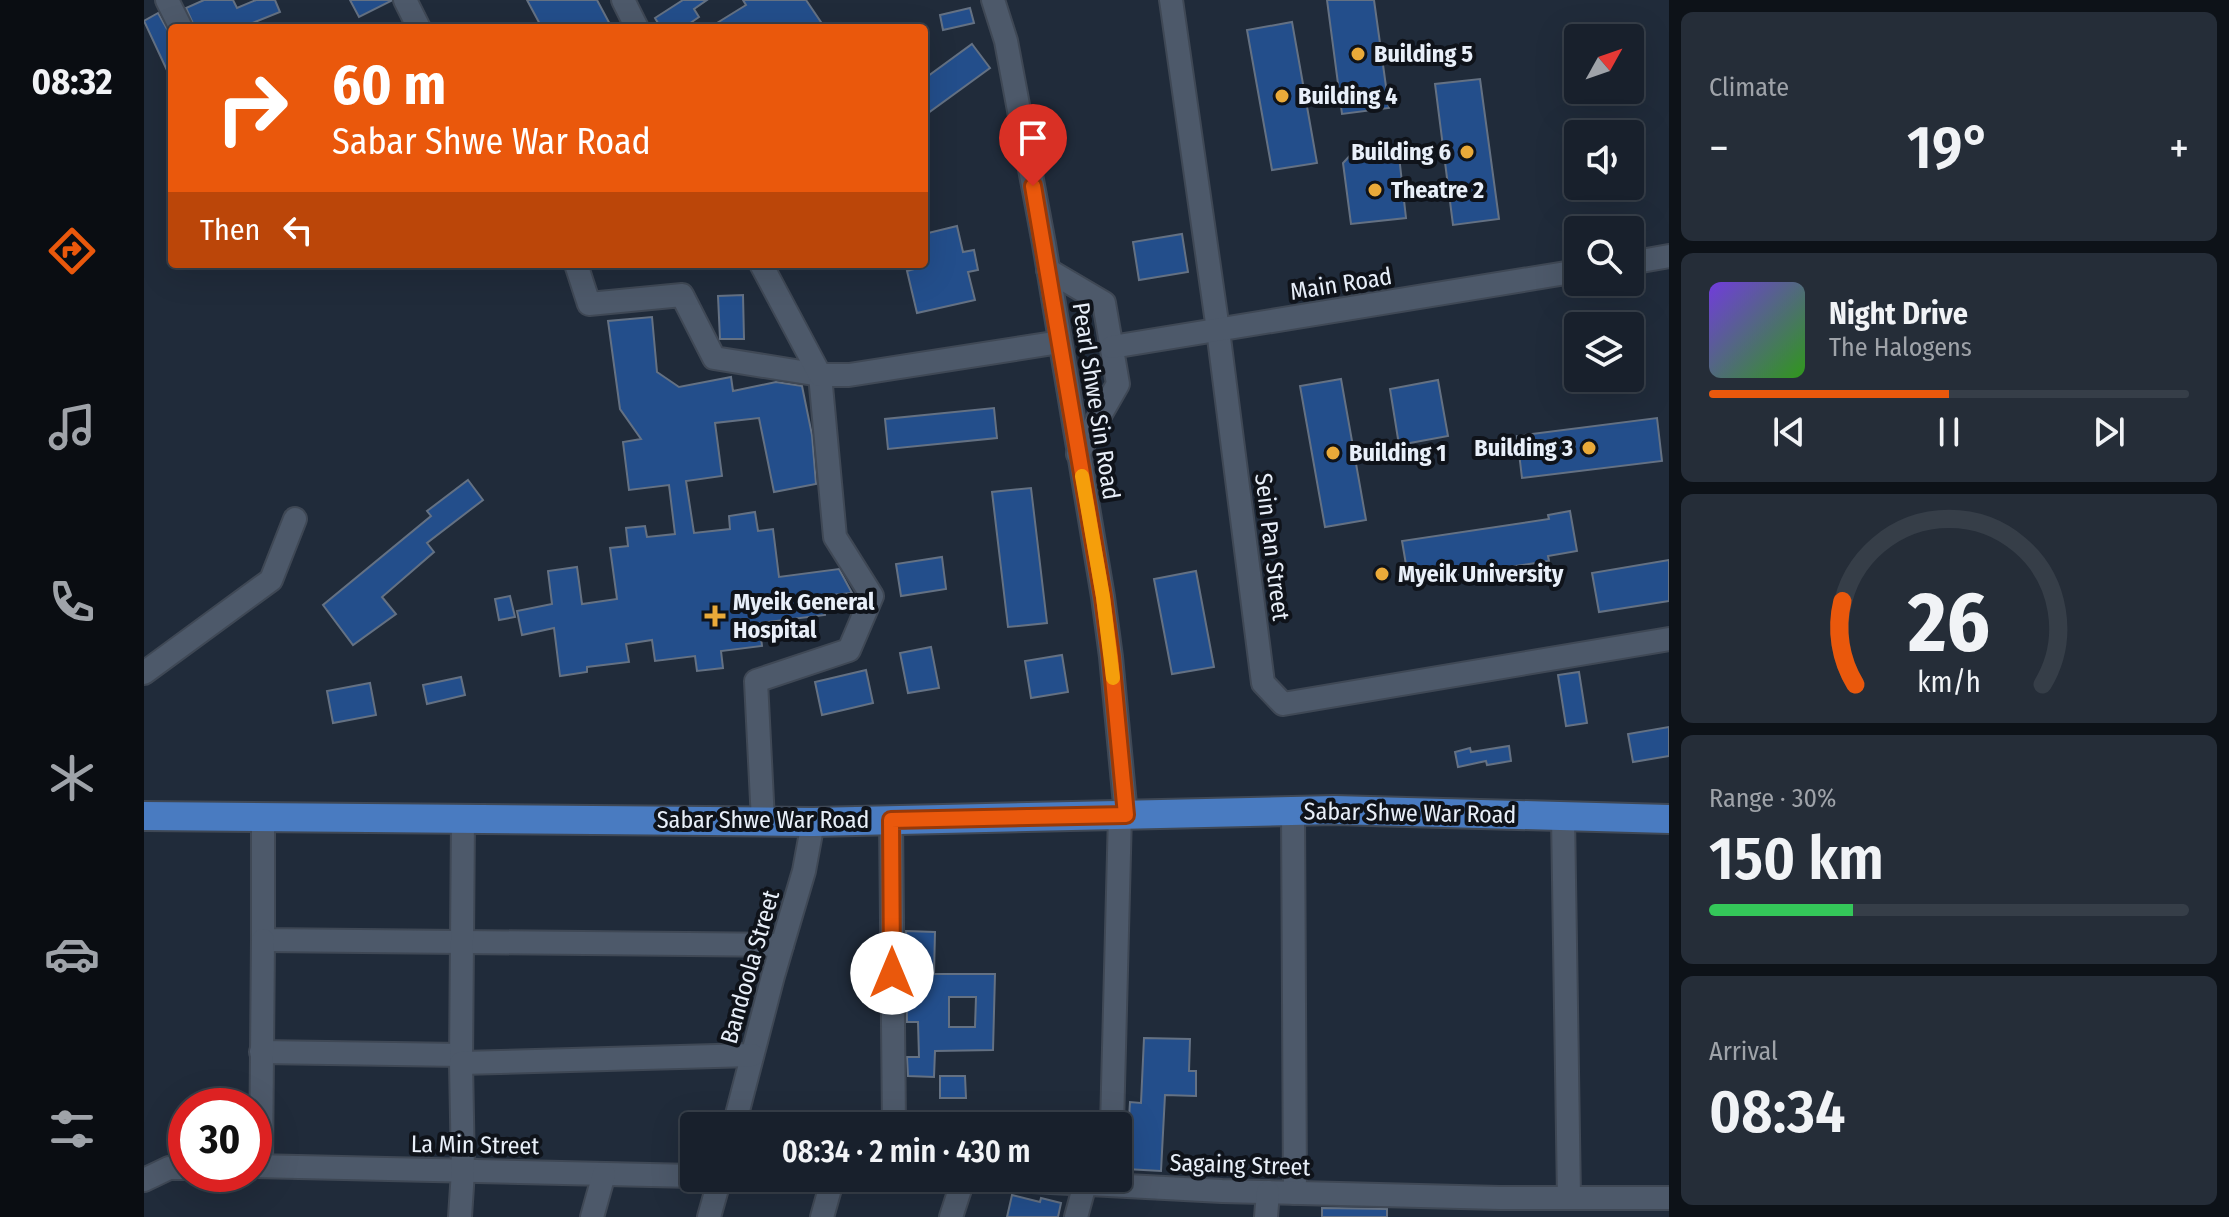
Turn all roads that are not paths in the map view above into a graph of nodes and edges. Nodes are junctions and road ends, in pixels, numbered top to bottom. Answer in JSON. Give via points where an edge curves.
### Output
{"nodes":[{"id":1,"x":167,"y":0,"type":"edge"},
{"id":2,"x":405,"y":0,"type":"edge"},
{"id":3,"x":623,"y":0,"type":"edge"},
{"id":4,"x":993,"y":0,"type":"edge"},
{"id":5,"x":1171,"y":0,"type":"edge"},
{"id":6,"x":179,"y":24,"type":"edge"},
{"id":7,"x":417,"y":24,"type":"edge"},
{"id":8,"x":635,"y":24,"type":"edge"},
{"id":9,"x":1669,"y":256,"type":"edge"},
{"id":10,"x":1644,"y":260,"type":"edge"},
{"id":11,"x":577,"y":268,"type":"edge"},
{"id":12,"x":763,"y":268,"type":"edge"},
{"id":13,"x":1048,"y":270,"type":"junction"},
{"id":14,"x":1564,"y":273,"type":"edge"},
{"id":15,"x":1218,"y":330,"type":"junction"},
{"id":16,"x":1060,"y":342,"type":"junction"},
{"id":17,"x":1112,"y":347,"type":"junction"},
{"id":18,"x":820,"y":375,"type":"junction"},
{"id":19,"x":1078,"y":454,"type":"junction"},
{"id":20,"x":295,"y":519,"type":"dead end"},
{"id":21,"x":1669,"y":639,"type":"edge"},
{"id":22,"x":144,"y":673,"type":"edge"},
{"id":23,"x":1293,"y":811,"type":"junction"},
{"id":24,"x":1123,"y":814,"type":"junction"},
{"id":25,"x":144,"y":816,"type":"edge"},
{"id":26,"x":1563,"y":816,"type":"junction"},
{"id":27,"x":263,"y":817,"type":"junction"},
{"id":28,"x":463,"y":818,"type":"junction"},
{"id":29,"x":1669,"y":819,"type":"edge"},
{"id":30,"x":891,"y":820,"type":"junction"},
{"id":31,"x":763,"y":821,"type":"junction"},
{"id":32,"x":813,"y":822,"type":"junction"},
{"id":33,"x":263,"y":940,"type":"junction"},
{"id":34,"x":462,"y":943,"type":"junction"},
{"id":35,"x":782,"y":945,"type":"junction"},
{"id":36,"x":261,"y":1052,"type":"junction"},
{"id":37,"x":752,"y":1055,"type":"junction"},
{"id":38,"x":461,"y":1059,"type":"junction"},
{"id":39,"x":260,"y":1088,"type":"edge"},
{"id":40,"x":738,"y":1112,"type":"edge"},
{"id":41,"x":894,"y":1112,"type":"edge"},
{"id":42,"x":1112,"y":1112,"type":"edge"},
{"id":43,"x":272,"y":1166,"type":"edge"},
{"id":44,"x":168,"y":1168,"type":"edge"},
{"id":45,"x":463,"y":1171,"type":"junction"},
{"id":46,"x":604,"y":1174,"type":"junction"},
{"id":47,"x":680,"y":1176,"type":"edge"},
{"id":48,"x":144,"y":1180,"type":"edge"},
{"id":49,"x":1132,"y":1183,"type":"edge"},
{"id":50,"x":716,"y":1192,"type":"edge"},
{"id":51,"x":829,"y":1192,"type":"edge"},
{"id":52,"x":959,"y":1192,"type":"edge"},
{"id":53,"x":1083,"y":1192,"type":"edge"},
{"id":54,"x":1268,"y":1192,"type":"junction"},
{"id":55,"x":1295,"y":1193,"type":"junction"},
{"id":56,"x":1569,"y":1198,"type":"junction"},
{"id":57,"x":1659,"y":1204,"type":"edge"},
{"id":58,"x":460,"y":1217,"type":"edge"},
{"id":59,"x":592,"y":1217,"type":"edge"},
{"id":60,"x":709,"y":1217,"type":"edge"},
{"id":61,"x":822,"y":1217,"type":"edge"},
{"id":62,"x":951,"y":1217,"type":"edge"},
{"id":63,"x":1076,"y":1217,"type":"edge"},
{"id":64,"x":1266,"y":1217,"type":"edge"}],
"edges":[{"from":1,"to":6,"type":"street"},
{"from":2,"to":7,"type":"street"},
{"from":3,"to":8,"type":"street"},
{"from":4,"to":13,"type":"street","name":"Pearl Shwe Sin Road","via":[[1006,41]]},
{"from":5,"to":15,"type":"street","name":"Sein Pan Street"},
{"from":9,"to":10,"type":"street"},
{"from":11,"to":18,"type":"street","via":[[589,304],[682,295],[714,358]]},
{"from":12,"to":18,"type":"street"},
{"from":13,"to":16,"type":"street","name":"Pearl Shwe Sin Road"},
{"from":13,"to":17,"type":"street","via":[[1104,303]]},
{"from":14,"to":15,"type":"street","name":"Main Road"},
{"from":15,"to":17,"type":"street","name":"Main Road"},
{"from":15,"to":21,"type":"street","name":"Sein Pan Street","via":[[1263,683],[1283,704]]},
{"from":16,"to":18,"type":"street"},
{"from":16,"to":19,"type":"street","name":"Pearl Shwe Sin Road"},
{"from":17,"to":19,"type":"street","via":[[1118,384]]},
{"from":18,"to":31,"type":"street","via":[[835,537],[872,596],[849,650],[756,681]]},
{"from":19,"to":24,"type":"street","name":"Pearl Shwe Sin Road","via":[[1111,657]]},
{"from":20,"to":22,"type":"street","via":[[271,580]]},
{"from":23,"to":24,"type":"main road","name":"Sabar Shwe War Road"},
{"from":23,"to":26,"type":"main road","name":"Sabar Shwe War Road"},
{"from":23,"to":55,"type":"street"},
{"from":24,"to":30,"type":"main road","name":"Sabar Shwe War Road"},
{"from":24,"to":42,"type":"street","name":"Pearl Shwe Sin Road"},
{"from":25,"to":27,"type":"main road","name":"Sabar Shwe War Road"},
{"from":26,"to":29,"type":"main road","name":"Sabar Shwe War Road"},
{"from":26,"to":56,"type":"street"},
{"from":27,"to":28,"type":"main road","name":"Sabar Shwe War Road"},
{"from":27,"to":33,"type":"street"},
{"from":28,"to":31,"type":"main road","name":"Sabar Shwe War Road"},
{"from":28,"to":34,"type":"street"},
{"from":30,"to":32,"type":"main road","name":"Sabar Shwe War Road"},
{"from":30,"to":41,"type":"street"},
{"from":31,"to":32,"type":"main road","name":"Sabar Shwe War Road"},
{"from":32,"to":35,"type":"street","name":"Bandoola Street"},
{"from":33,"to":34,"type":"street"},
{"from":33,"to":36,"type":"street"},
{"from":34,"to":35,"type":"street"},
{"from":34,"to":38,"type":"street"},
{"from":35,"to":37,"type":"street","name":"Bandoola Street"},
{"from":36,"to":38,"type":"street"},
{"from":36,"to":39,"type":"street"},
{"from":37,"to":38,"type":"street"},
{"from":37,"to":40,"type":"street","name":"Bandoola Street"},
{"from":38,"to":45,"type":"street"},
{"from":43,"to":45,"type":"street","name":"La Min Street"},
{"from":44,"to":48,"type":"street"},
{"from":45,"to":46,"type":"street","name":"La Min Street"},
{"from":45,"to":58,"type":"street"},
{"from":46,"to":47,"type":"street","name":"La Min Street"},
{"from":46,"to":59,"type":"street"},
{"from":49,"to":54,"type":"street","name":"Sagaing Street"},
{"from":50,"to":60,"type":"street"},
{"from":51,"to":61,"type":"street"},
{"from":52,"to":62,"type":"street"},
{"from":53,"to":63,"type":"street"},
{"from":54,"to":55,"type":"street","name":"Sagaing Street"},
{"from":54,"to":64,"type":"street"},
{"from":55,"to":56,"type":"street","name":"Sagaing Street"},
{"from":56,"to":57,"type":"street","name":"Sagaing Street"}]}
